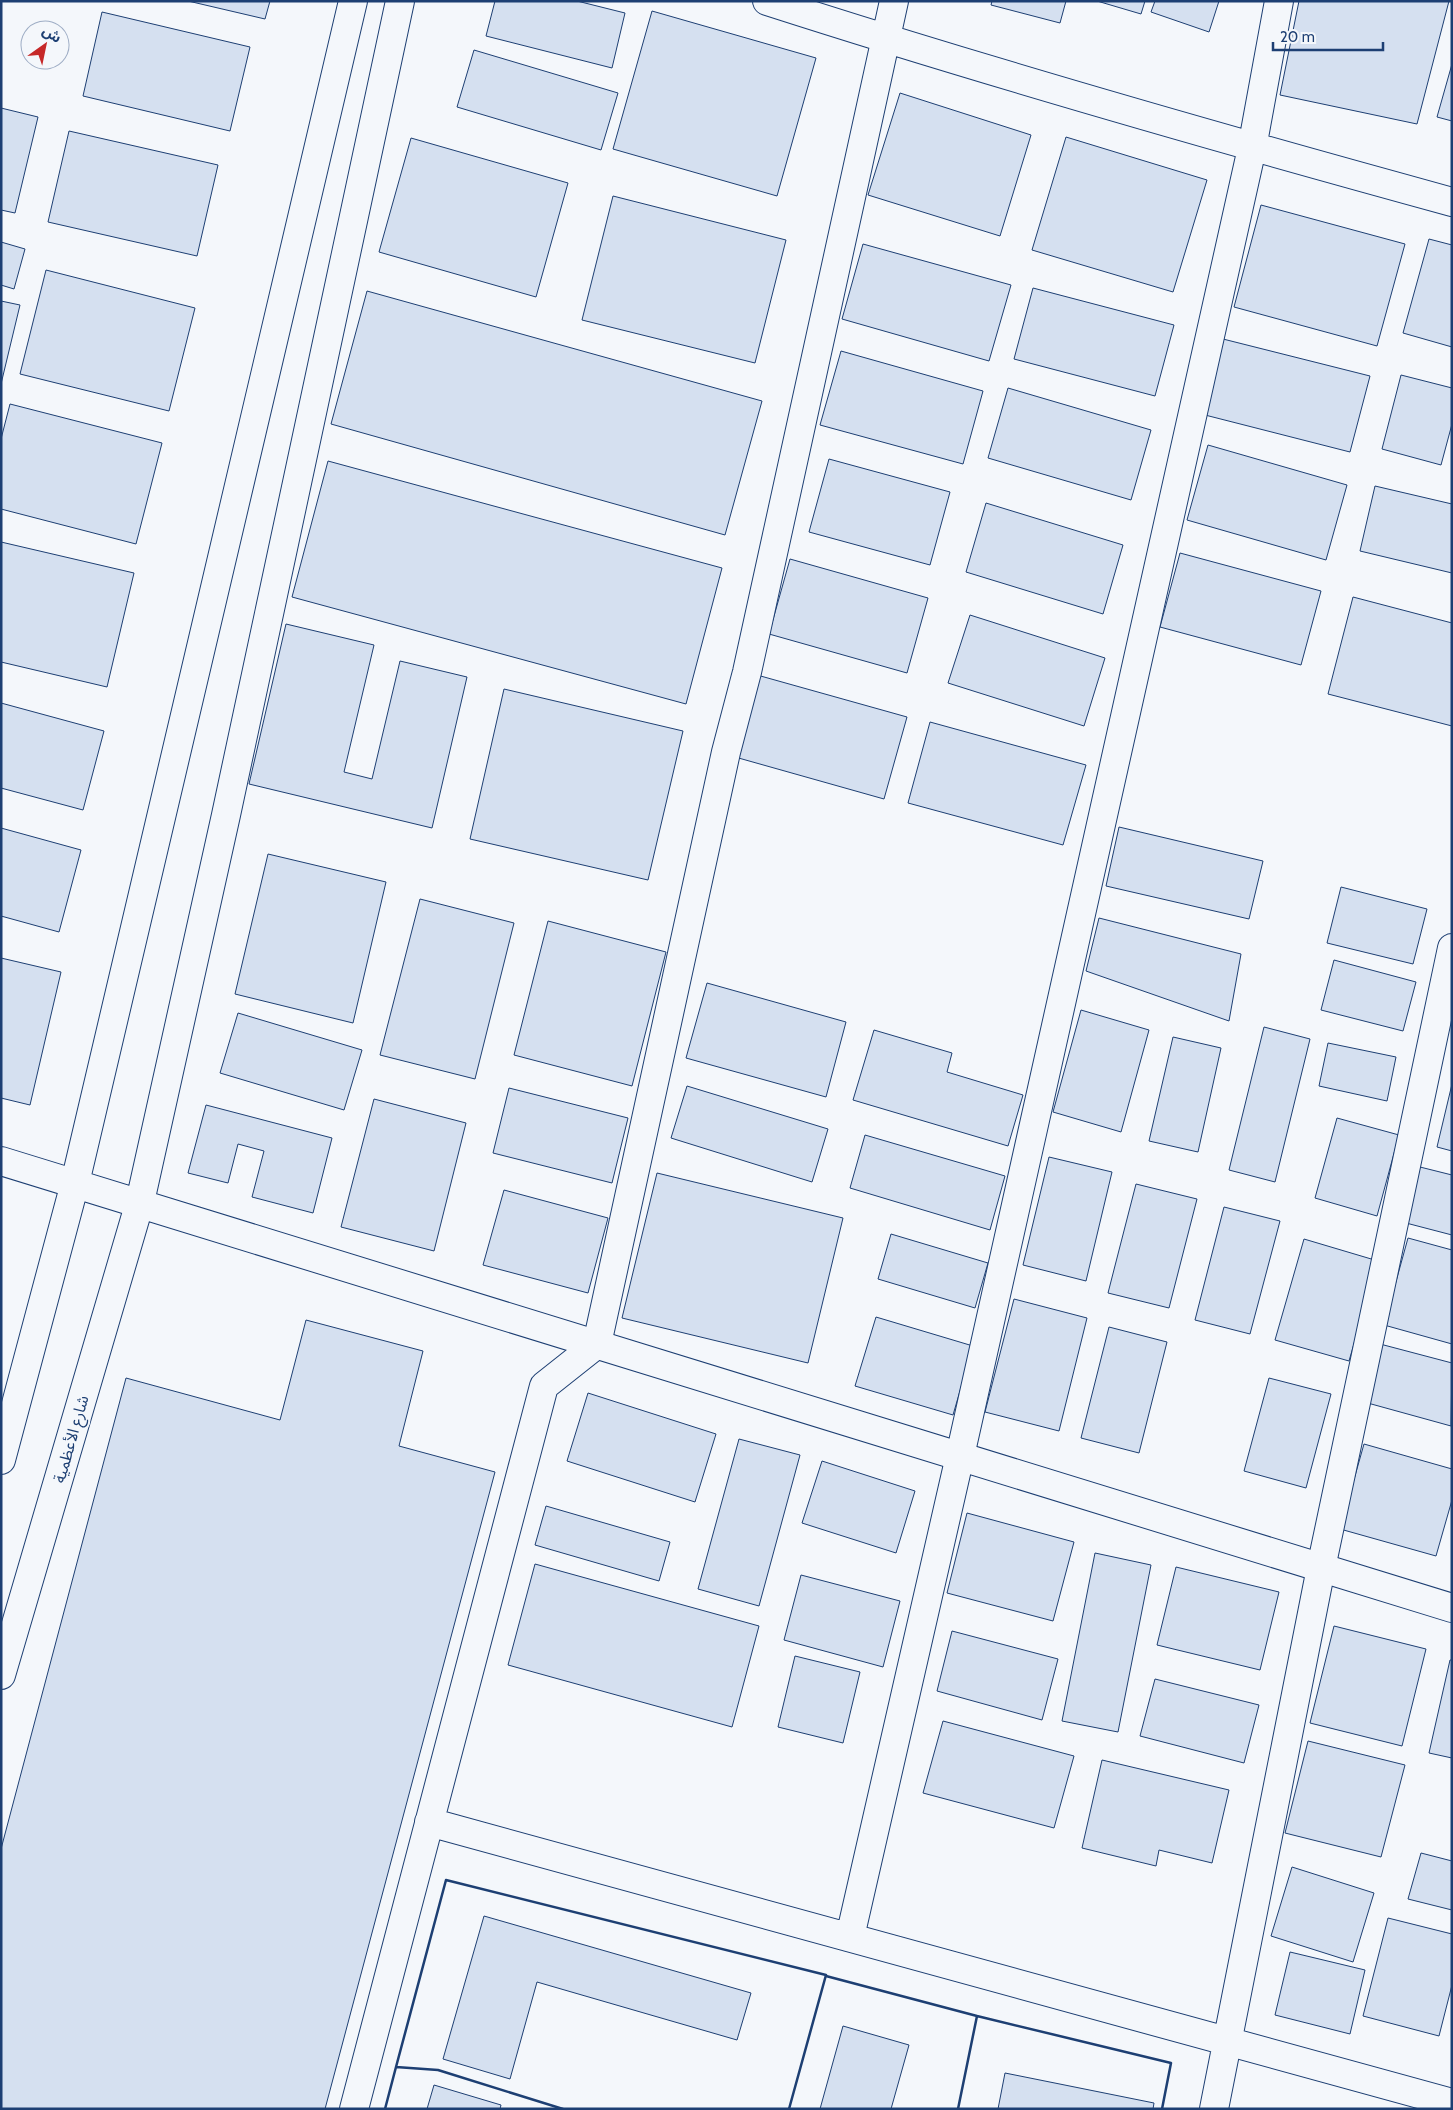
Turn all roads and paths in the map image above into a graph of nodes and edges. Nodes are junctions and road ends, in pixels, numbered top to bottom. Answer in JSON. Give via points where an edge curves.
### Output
{"nodes":[{"id":1,"x":353,"y":1,"type":"edge"},
{"id":2,"x":400,"y":1,"type":"edge"},
{"id":3,"x":767,"y":1,"type":"edge"},
{"id":4,"x":894,"y":1,"type":"edge"},
{"id":5,"x":1279,"y":1,"type":"edge"},
{"id":6,"x":887,"y":40,"type":"junction"},
{"id":7,"x":1252,"y":148,"type":"junction"},
{"id":8,"x":1452,"y":202,"type":"edge"},
{"id":9,"x":1452,"y":948,"type":"edge"},
{"id":10,"x":1,"y":1160,"type":"edge"},
{"id":11,"x":75,"y":1183,"type":"junction"},
{"id":12,"x":140,"y":1202,"type":"junction"},
{"id":13,"x":597,"y":1344,"type":"junction"},
{"id":14,"x":960,"y":1456,"type":"junction"},
{"id":15,"x":1,"y":1460,"type":"edge"},
{"id":16,"x":1321,"y":1568,"type":"junction"},
{"id":17,"x":1452,"y":1608,"type":"edge"},
{"id":18,"x":1,"y":1675,"type":"edge"},
{"id":19,"x":429,"y":1822,"type":"junction"},
{"id":20,"x":850,"y":1937,"type":"junction"},
{"id":21,"x":1228,"y":2040,"type":"junction"},
{"id":22,"x":1452,"y":2103,"type":"edge"},
{"id":23,"x":354,"y":2109,"type":"edge"},
{"id":24,"x":1214,"y":2109,"type":"edge"}],
"edges":[{"from":1,"to":11,"type":"street"},
{"from":2,"to":12,"type":"street","name":"شارع الأعظمية"},
{"from":3,"to":6,"type":"street"},
{"from":4,"to":6,"type":"street"},
{"from":5,"to":7,"type":"street"},
{"from":6,"to":7,"type":"street"},
{"from":6,"to":13,"type":"street","via":[[747,672],[726,752]]},
{"from":7,"to":8,"type":"street"},
{"from":7,"to":14,"type":"street"},
{"from":9,"to":16,"type":"street"},
{"from":10,"to":11,"type":"street"},
{"from":11,"to":12,"type":"street"},
{"from":11,"to":15,"type":"street"},
{"from":12,"to":13,"type":"street"},
{"from":12,"to":18,"type":"street","name":"شارع الأعظمية"},
{"from":13,"to":14,"type":"street"},
{"from":13,"to":19,"type":"street","via":[[544,1386]]},
{"from":14,"to":16,"type":"street"},
{"from":14,"to":20,"type":"street"},
{"from":16,"to":17,"type":"street"},
{"from":16,"to":21,"type":"street"},
{"from":19,"to":20,"type":"street"},
{"from":19,"to":23,"type":"street"},
{"from":20,"to":21,"type":"street"},
{"from":21,"to":22,"type":"street"},
{"from":21,"to":24,"type":"street"}]}
